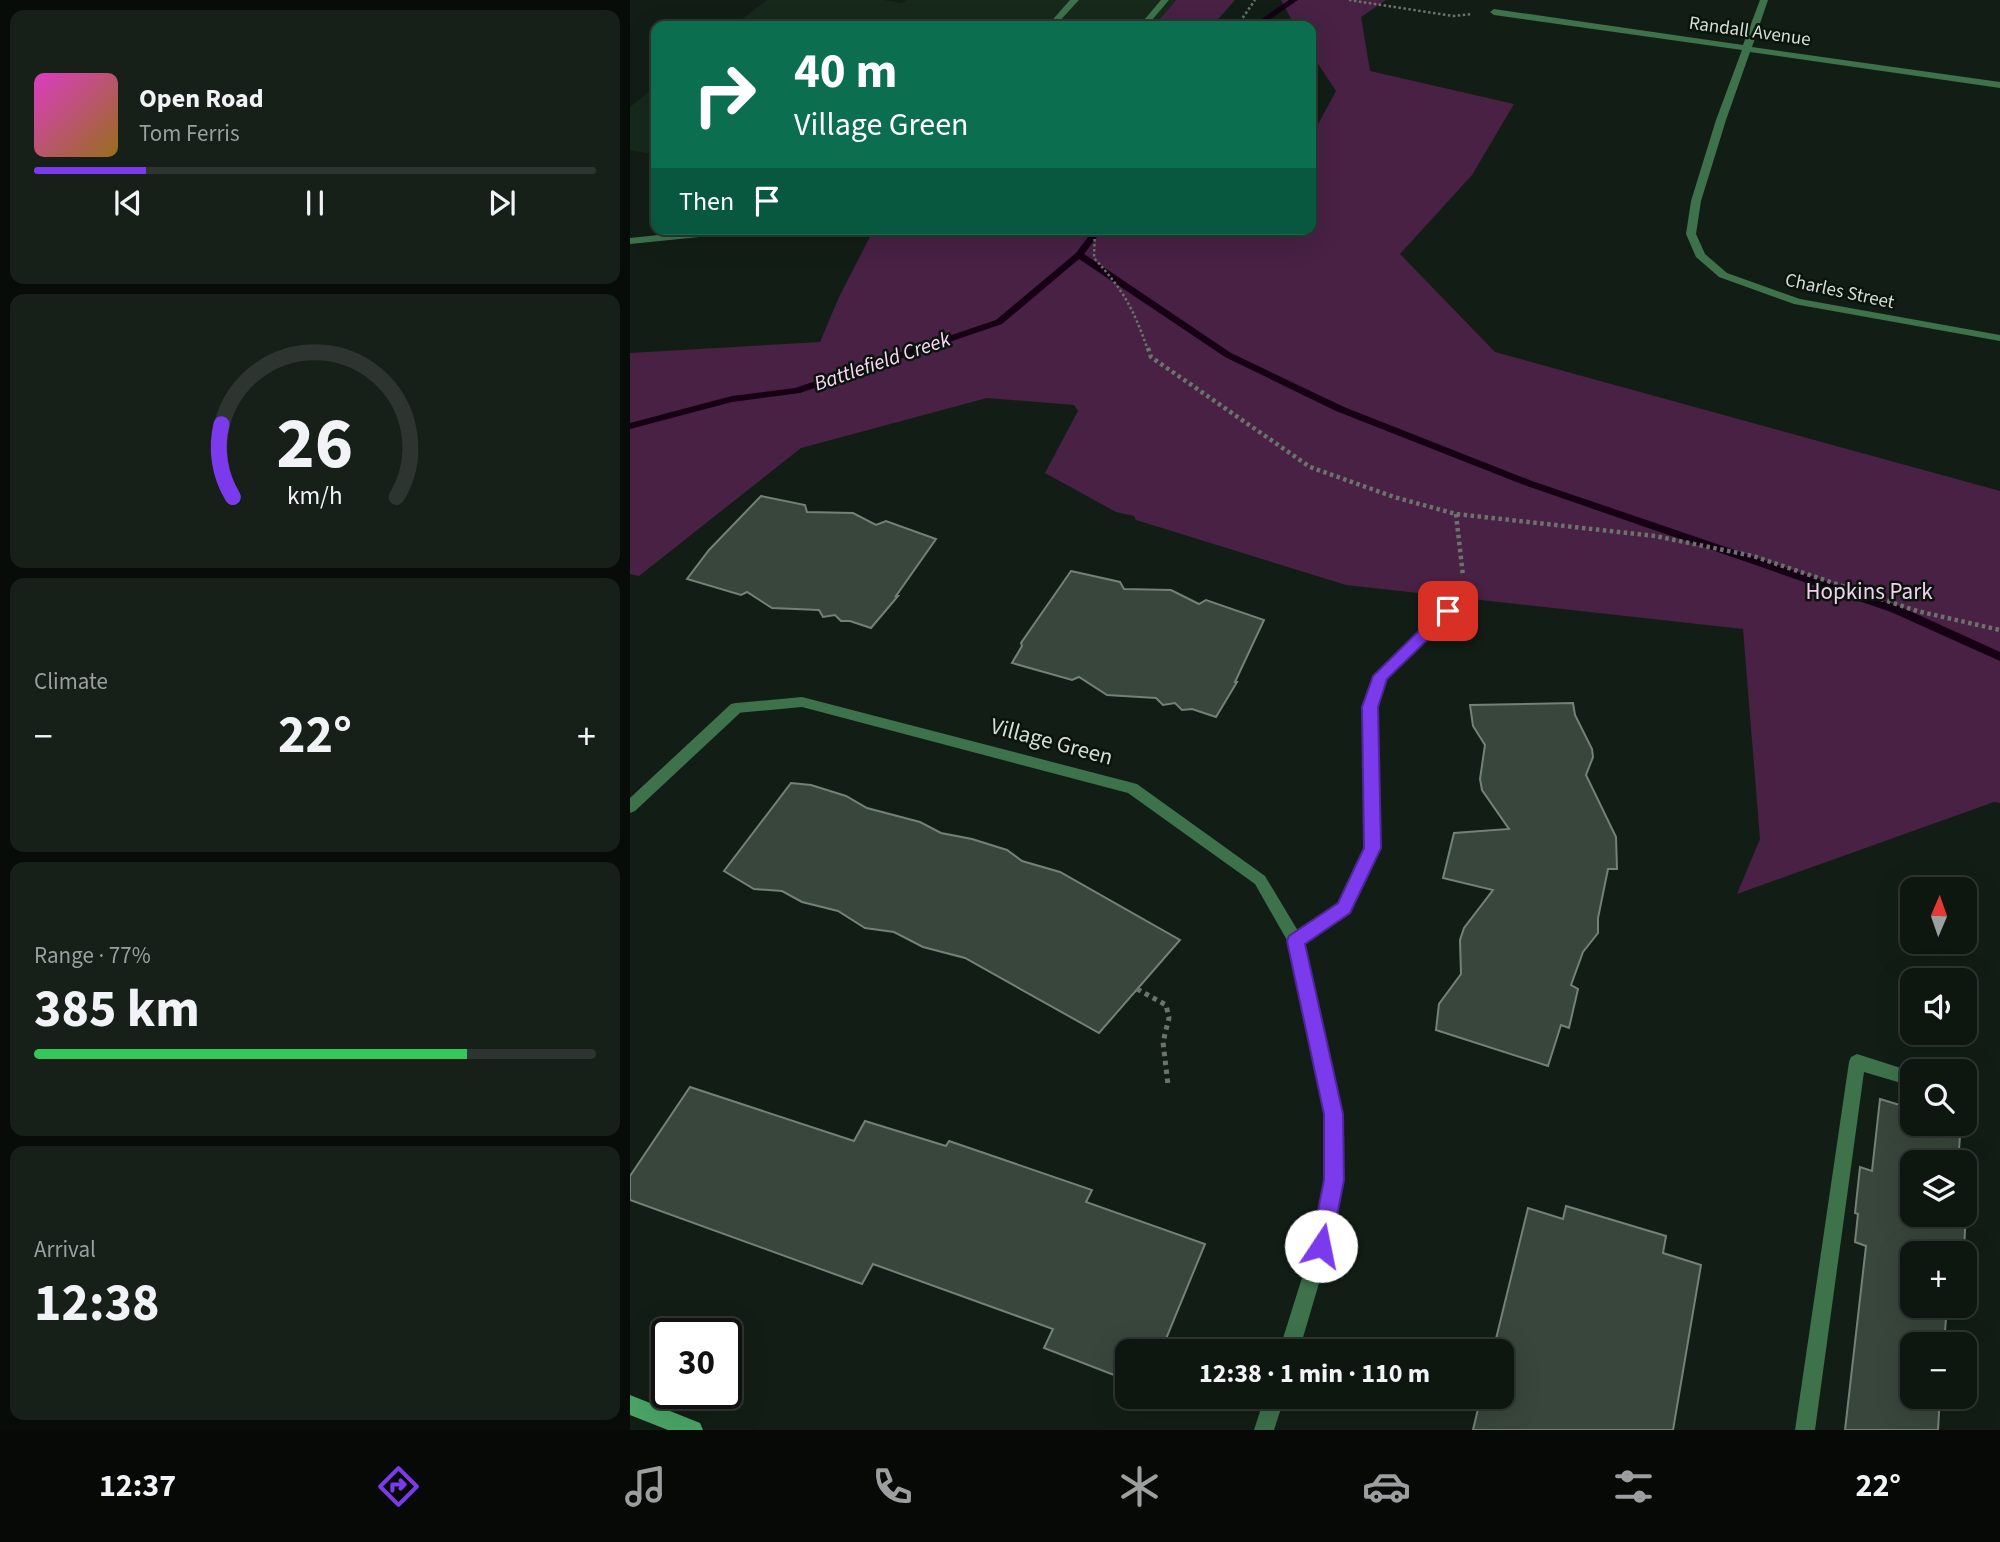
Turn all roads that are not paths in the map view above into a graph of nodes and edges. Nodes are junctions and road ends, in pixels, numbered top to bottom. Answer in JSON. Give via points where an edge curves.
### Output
{"nodes":[{"id":1,"x":1075,"y":0,"type":"edge"},
{"id":2,"x":1165,"y":0,"type":"edge"},
{"id":3,"x":1764,"y":0,"type":"edge"},
{"id":4,"x":1494,"y":12,"type":"road end"},
{"id":5,"x":1056,"y":21,"type":"edge"},
{"id":6,"x":1147,"y":21,"type":"edge"},
{"id":7,"x":1746,"y":46,"type":"junction"},
{"id":8,"x":2000,"y":85,"type":"edge"},
{"id":9,"x":690,"y":235,"type":"edge"},
{"id":10,"x":630,"y":241,"type":"edge"},
{"id":11,"x":2000,"y":338,"type":"edge"},
{"id":12,"x":1459,"y":601,"type":"road end"},
{"id":13,"x":630,"y":807,"type":"edge"},
{"id":14,"x":1296,"y":941,"type":"junction"},
{"id":15,"x":1900,"y":1075,"type":"edge"},
{"id":16,"x":1293,"y":1339,"type":"edge"},
{"id":17,"x":630,"y":1405,"type":"edge"},
{"id":18,"x":1271,"y":1409,"type":"edge"},
{"id":19,"x":693,"y":1430,"type":"edge"},
{"id":20,"x":1264,"y":1430,"type":"edge"},
{"id":21,"x":1805,"y":1430,"type":"edge"}],
"edges":[{"from":1,"to":5,"type":"street"},
{"from":2,"to":6,"type":"street"},
{"from":3,"to":7,"type":"street","name":"Charles Street"},
{"from":4,"to":7,"type":"street","name":"Randall Avenue"},
{"from":7,"to":8,"type":"street","name":"Randall Avenue"},
{"from":7,"to":11,"type":"street","name":"Charles Street","via":[[1696,201],[1691,234],[1700,255],[1723,275],[1798,302]]},
{"from":9,"to":10,"type":"street"},
{"from":12,"to":14,"type":"street","via":[[1381,676],[1370,707],[1373,848],[1344,908]]},
{"from":13,"to":14,"type":"street","name":"Village Green","via":[[736,708],[802,702],[1132,788],[1260,880]]},
{"from":14,"to":16,"type":"street","name":"Village Green","via":[[1334,1114],[1334,1180],[1321,1246]]},
{"from":15,"to":21,"type":"street","via":[[1857,1062]]},
{"from":17,"to":19,"type":"main road"},
{"from":18,"to":20,"type":"street"}]}
